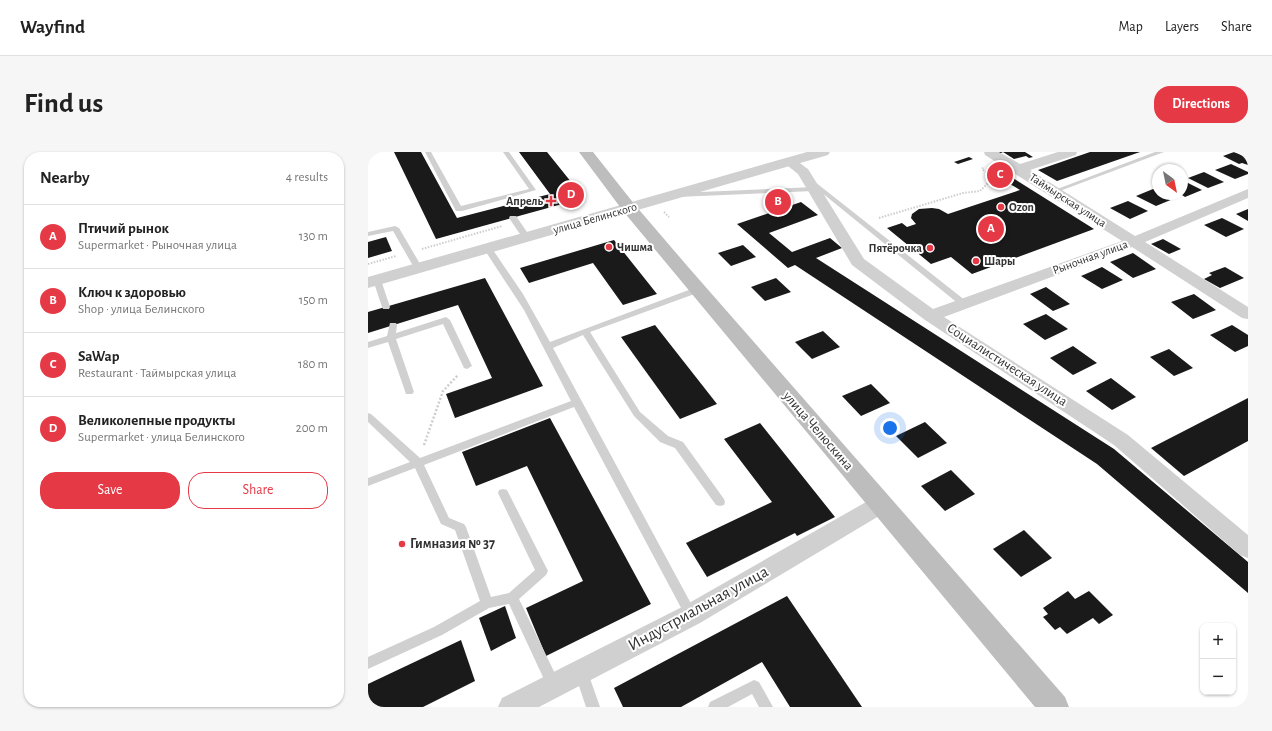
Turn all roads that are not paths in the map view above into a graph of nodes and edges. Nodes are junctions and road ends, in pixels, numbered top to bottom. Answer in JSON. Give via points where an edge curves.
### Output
{"nodes":[{"id":1,"x":428,"y":152,"type":"edge"},
{"id":2,"x":506,"y":152,"type":"edge"},
{"id":3,"x":586,"y":152,"type":"edge"},
{"id":4,"x":823,"y":152,"type":"edge"},
{"id":5,"x":1070,"y":152,"type":"edge"},
{"id":6,"x":1161,"y":152,"type":"edge"},
{"id":7,"x":987,"y":158,"type":"edge"},
{"id":8,"x":790,"y":162,"type":"junction"},
{"id":9,"x":1019,"y":169,"type":"junction"},
{"id":10,"x":809,"y":183,"type":"junction"},
{"id":11,"x":1055,"y":192,"type":"junction"},
{"id":12,"x":1248,"y":193,"type":"edge"},
{"id":13,"x":674,"y":195,"type":"junction"},
{"id":14,"x":500,"y":198,"type":"junction"},
{"id":15,"x":505,"y":205,"type":"dead end"},
{"id":16,"x":629,"y":208,"type":"junction"},
{"id":17,"x":513,"y":218,"type":"dead end"},
{"id":18,"x":368,"y":234,"type":"edge"},
{"id":19,"x":527,"y":238,"type":"junction"},
{"id":20,"x":1133,"y":242,"type":"junction"},
{"id":21,"x":488,"y":249,"type":"junction"},
{"id":22,"x":419,"y":268,"type":"junction"},
{"id":23,"x":373,"y":282,"type":"edge"},
{"id":24,"x":697,"y":290,"type":"junction"},
{"id":25,"x":963,"y":303,"type":"junction"},
{"id":26,"x":386,"y":307,"type":"dead end"},
{"id":27,"x":1248,"y":314,"type":"edge"},
{"id":28,"x":931,"y":316,"type":"junction"},
{"id":29,"x":393,"y":326,"type":"dead end"},
{"id":30,"x":585,"y":331,"type":"junction"},
{"id":31,"x":391,"y":338,"type":"junction"},
{"id":32,"x":368,"y":345,"type":"edge"},
{"id":33,"x":549,"y":346,"type":"junction"},
{"id":34,"x":467,"y":366,"type":"road end"},
{"id":35,"x":409,"y":392,"type":"dead end"},
{"id":36,"x":578,"y":402,"type":"junction"},
{"id":37,"x":368,"y":416,"type":"edge"},
{"id":38,"x":418,"y":462,"type":"junction"},
{"id":39,"x":368,"y":482,"type":"edge"},
{"id":40,"x":503,"y":493,"type":"dead end"},
{"id":41,"x":720,"y":502,"type":"dead end"},
{"id":42,"x":881,"y":504,"type":"junction"},
{"id":43,"x":1248,"y":548,"type":"edge"},
{"id":44,"x":512,"y":598,"type":"junction"},
{"id":45,"x":487,"y":603,"type":"junction"},
{"id":46,"x":691,"y":615,"type":"junction"},
{"id":47,"x":368,"y":663,"type":"edge"},
{"id":48,"x":581,"y":672,"type":"junction"},
{"id":49,"x":554,"y":686,"type":"junction"},
{"id":50,"x":512,"y":707,"type":"edge"},
{"id":51,"x":593,"y":707,"type":"edge"},
{"id":52,"x":715,"y":707,"type":"edge"},
{"id":53,"x":766,"y":707,"type":"edge"},
{"id":54,"x":1054,"y":707,"type":"edge"}],
"edges":[{"from":1,"to":14,"type":"lane","via":[[459,209]]},
{"from":2,"to":14,"type":"lane","via":[[533,190]]},
{"from":3,"to":16,"type":"main road","name":"улица Челюскина"},
{"from":4,"to":8,"type":"street","name":"улица Белинского"},
{"from":5,"to":9,"type":"street"},
{"from":6,"to":11,"type":"lane"},
{"from":7,"to":9,"type":"street","name":"Таймырская улица"},
{"from":8,"to":10,"type":"street","name":"Социалистическая улица","via":[[803,172]]},
{"from":8,"to":13,"type":"street","name":"улица Белинского"},
{"from":9,"to":11,"type":"street","name":"Таймырская улица"},
{"from":10,"to":13,"type":"lane"},
{"from":10,"to":25,"type":"lane"},
{"from":10,"to":28,"type":"street","name":"Социалистическая улица","via":[[858,262]]},
{"from":11,"to":20,"type":"street","name":"Таймырская улица"},
{"from":12,"to":20,"type":"street","name":"Рыночная улица"},
{"from":13,"to":16,"type":"street","name":"улица Белинского"},
{"from":14,"to":15,"type":"lane"},
{"from":16,"to":19,"type":"street","name":"улица Белинского"},
{"from":16,"to":24,"type":"main road","name":"улица Челюскина"},
{"from":17,"to":19,"type":"lane"},
{"from":18,"to":22,"type":"lane","via":[[395,228]]},
{"from":19,"to":21,"type":"street","name":"улица Белинского"},
{"from":20,"to":25,"type":"street","name":"Рыночная улица"},
{"from":20,"to":27,"type":"street","name":"Таймырская улица"},
{"from":21,"to":22,"type":"street","name":"улица Белинского"},
{"from":21,"to":33,"type":"lane"},
{"from":22,"to":23,"type":"street","name":"улица Белинского"},
{"from":23,"to":26,"type":"lane"},
{"from":24,"to":30,"type":"lane"},
{"from":24,"to":42,"type":"main road","name":"улица Челюскина"},
{"from":25,"to":28,"type":"street","name":"Рыночная улица"},
{"from":28,"to":43,"type":"street","name":"Социалистическая улица","via":[[1121,440]]},
{"from":29,"to":31,"type":"lane"},
{"from":30,"to":33,"type":"lane"},
{"from":30,"to":41,"type":"lane","via":[[637,414],[664,438],[679,445]]},
{"from":31,"to":32,"type":"lane"},
{"from":31,"to":34,"type":"lane","via":[[446,320]]},
{"from":31,"to":35,"type":"lane"},
{"from":33,"to":36,"type":"lane"},
{"from":36,"to":38,"type":"lane"},
{"from":36,"to":46,"type":"lane"},
{"from":37,"to":38,"type":"lane"},
{"from":38,"to":39,"type":"lane"},
{"from":38,"to":45,"type":"lane","via":[[445,520],[460,527]]},
{"from":40,"to":44,"type":"lane","via":[[542,571]]},
{"from":42,"to":46,"type":"street","name":"Индустриальная улица"},
{"from":42,"to":54,"type":"main road","name":"улица Челюскина"},
{"from":44,"to":45,"type":"lane"},
{"from":44,"to":49,"type":"lane"},
{"from":45,"to":47,"type":"lane","via":[[438,631]]},
{"from":46,"to":48,"type":"street","name":"Индустриальная улица"},
{"from":48,"to":49,"type":"street","name":"Индустриальная улица"},
{"from":48,"to":51,"type":"lane"},
{"from":49,"to":50,"type":"street","name":"Индустриальная улица"},
{"from":52,"to":53,"type":"lane","via":[[754,686]]}]}
